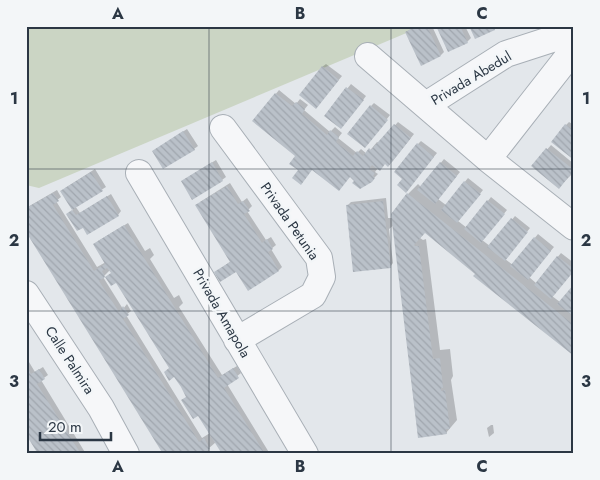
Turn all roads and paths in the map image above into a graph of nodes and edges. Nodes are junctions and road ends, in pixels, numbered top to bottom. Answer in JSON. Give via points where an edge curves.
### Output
{"nodes":[{"id":1,"x":574,"y":32,"type":"edge"},
{"id":2,"x":574,"y":49,"type":"edge"},
{"id":3,"x":368,"y":56,"type":"dead end"},
{"id":4,"x":426,"y":105,"type":"junction"},
{"id":5,"x":223,"y":128,"type":"dead end"},
{"id":6,"x":488,"y":159,"type":"junction"},
{"id":7,"x":139,"y":173,"type":"dead end"},
{"id":8,"x":574,"y":227,"type":"edge"},
{"id":9,"x":26,"y":294,"type":"edge"},
{"id":10,"x":237,"y":340,"type":"junction"},
{"id":11,"x":126,"y":454,"type":"edge"},
{"id":12,"x":305,"y":454,"type":"edge"}],
"edges":[{"from":1,"to":4,"type":"street","name":"Privada Abedul","via":[[506,54]]},
{"from":2,"to":6,"type":"street"},
{"from":3,"to":4,"type":"street","name":"Privada Abedul"},
{"from":4,"to":6,"type":"street","name":"Privada Abedul"},
{"from":5,"to":10,"type":"street","name":"Privada Petunia","via":[[319,258],[322,277],[313,295]]},
{"from":6,"to":8,"type":"street","name":"Privada Abedul"},
{"from":7,"to":10,"type":"street","name":"Privada Amapola"},
{"from":9,"to":11,"type":"street","name":"Calle Palmira","via":[[101,408]]},
{"from":10,"to":12,"type":"street","name":"Privada Amapola"}]}
